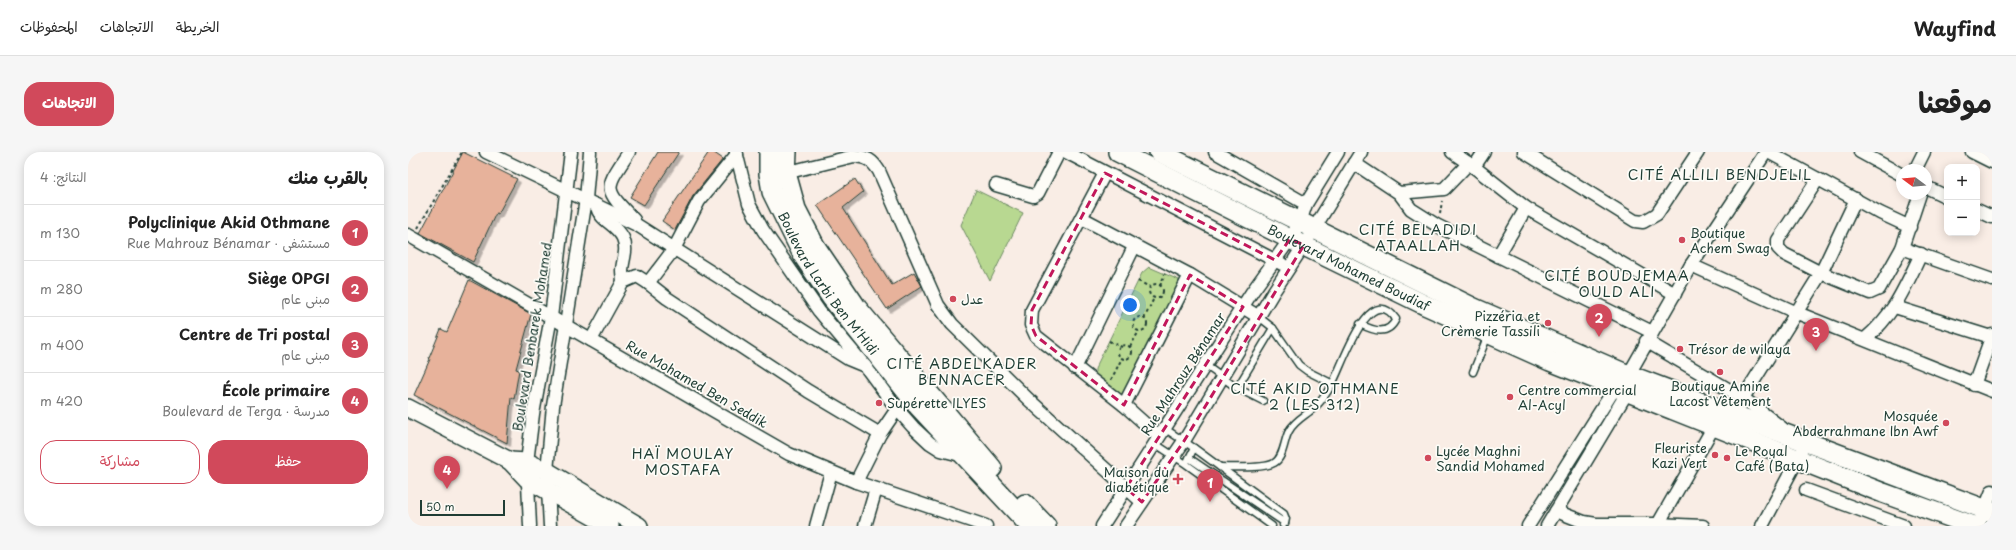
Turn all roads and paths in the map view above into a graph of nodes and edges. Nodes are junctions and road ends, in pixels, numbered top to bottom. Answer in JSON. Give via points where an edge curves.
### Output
{"nodes":[{"id":1,"x":462,"y":152,"type":"edge"},
{"id":2,"x":486,"y":152,"type":"edge"},
{"id":3,"x":571,"y":152,"type":"edge"},
{"id":4,"x":590,"y":152,"type":"edge"},
{"id":5,"x":629,"y":152,"type":"edge"},
{"id":6,"x":769,"y":152,"type":"edge"},
{"id":7,"x":787,"y":152,"type":"edge"},
{"id":8,"x":1059,"y":152,"type":"edge"},
{"id":9,"x":1066,"y":152,"type":"edge"},
{"id":10,"x":1118,"y":152,"type":"edge"},
{"id":11,"x":1159,"y":152,"type":"edge"},
{"id":12,"x":1215,"y":152,"type":"edge"},
{"id":13,"x":1338,"y":152,"type":"edge"},
{"id":14,"x":1361,"y":152,"type":"edge"},
{"id":15,"x":1452,"y":152,"type":"edge"},
{"id":16,"x":1484,"y":152,"type":"edge"},
{"id":17,"x":1524,"y":152,"type":"edge"},
{"id":18,"x":1698,"y":152,"type":"edge"},
{"id":19,"x":1767,"y":152,"type":"edge"},
{"id":20,"x":1924,"y":152,"type":"edge"},
{"id":21,"x":1972,"y":152,"type":"edge"},
{"id":22,"x":736,"y":153,"type":"edge"},
{"id":23,"x":1865,"y":153,"type":"edge"},
{"id":24,"x":1991,"y":160,"type":"edge"},
{"id":25,"x":1354,"y":163,"type":"junction"},
{"id":26,"x":1918,"y":164,"type":"edge"},
{"id":27,"x":1472,"y":165,"type":"junction"},
{"id":28,"x":1896,"y":171,"type":"edge"},
{"id":29,"x":1105,"y":173,"type":"junction"},
{"id":30,"x":778,"y":174,"type":"junction"},
{"id":31,"x":1818,"y":179,"type":"junction"},
{"id":32,"x":996,"y":185,"type":"dead end"},
{"id":33,"x":567,"y":190,"type":"junction"},
{"id":34,"x":1932,"y":190,"type":"edge"},
{"id":35,"x":1399,"y":193,"type":"junction"},
{"id":36,"x":1944,"y":196,"type":"edge"},
{"id":37,"x":1856,"y":199,"type":"junction"},
{"id":38,"x":1918,"y":200,"type":"edge"},
{"id":39,"x":591,"y":202,"type":"junction"},
{"id":40,"x":1306,"y":204,"type":"junction"},
{"id":41,"x":1526,"y":208,"type":"junction"},
{"id":42,"x":1980,"y":211,"type":"edge"},
{"id":43,"x":1992,"y":217,"type":"edge"},
{"id":44,"x":1082,"y":218,"type":"junction"},
{"id":45,"x":640,"y":227,"type":"junction"},
{"id":46,"x":1910,"y":227,"type":"junction"},
{"id":47,"x":1302,"y":234,"type":"junction"},
{"id":48,"x":410,"y":236,"type":"edge"},
{"id":49,"x":1134,"y":247,"type":"junction"},
{"id":50,"x":1902,"y":248,"type":"junction"},
{"id":51,"x":674,"y":249,"type":"junction"},
{"id":52,"x":1921,"y":254,"type":"junction"},
{"id":53,"x":1498,"y":256,"type":"junction"},
{"id":54,"x":1275,"y":260,"type":"junction"},
{"id":55,"x":1691,"y":265,"type":"junction"},
{"id":56,"x":1289,"y":269,"type":"junction"},
{"id":57,"x":1821,"y":273,"type":"junction"},
{"id":58,"x":1166,"y":274,"type":"dead end"},
{"id":59,"x":1190,"y":275,"type":"junction"},
{"id":60,"x":1992,"y":280,"type":"edge"},
{"id":61,"x":1138,"y":281,"type":"dead end"},
{"id":62,"x":623,"y":282,"type":"junction"},
{"id":63,"x":648,"y":283,"type":"junction"},
{"id":64,"x":1160,"y":286,"type":"junction"},
{"id":65,"x":1150,"y":287,"type":"junction"},
{"id":66,"x":1675,"y":294,"type":"junction"},
{"id":67,"x":1154,"y":298,"type":"junction"},
{"id":68,"x":1243,"y":307,"type":"junction"},
{"id":69,"x":1895,"y":307,"type":"junction"},
{"id":70,"x":1795,"y":312,"type":"junction"},
{"id":71,"x":551,"y":316,"type":"junction"},
{"id":72,"x":1259,"y":317,"type":"junction"},
{"id":73,"x":1144,"y":319,"type":"junction"},
{"id":74,"x":1360,"y":324,"type":"junction"},
{"id":75,"x":566,"y":325,"type":"junction"},
{"id":76,"x":1273,"y":328,"type":"junction"},
{"id":77,"x":1139,"y":331,"type":"junction"},
{"id":78,"x":1489,"y":334,"type":"junction"},
{"id":79,"x":1992,"y":336,"type":"edge"},
{"id":80,"x":1649,"y":337,"type":"junction"},
{"id":81,"x":591,"y":340,"type":"junction"},
{"id":82,"x":1865,"y":340,"type":"junction"},
{"id":83,"x":1109,"y":341,"type":"dead end"},
{"id":84,"x":1122,"y":347,"type":"junction"},
{"id":85,"x":1130,"y":347,"type":"junction"},
{"id":86,"x":1122,"y":358,"type":"junction"},
{"id":87,"x":1205,"y":365,"type":"junction"},
{"id":88,"x":865,"y":366,"type":"junction"},
{"id":89,"x":1075,"y":368,"type":"junction"},
{"id":90,"x":1473,"y":372,"type":"dead end"},
{"id":91,"x":1222,"y":378,"type":"junction"},
{"id":92,"x":1627,"y":380,"type":"junction"},
{"id":93,"x":1333,"y":384,"type":"junction"},
{"id":94,"x":1974,"y":385,"type":"junction"},
{"id":95,"x":1108,"y":386,"type":"dead end"},
{"id":96,"x":1237,"y":388,"type":"junction"},
{"id":97,"x":1992,"y":391,"type":"edge"},
{"id":98,"x":1743,"y":398,"type":"junction"},
{"id":99,"x":1263,"y":401,"type":"dead end"},
{"id":100,"x":1124,"y":405,"type":"junction"},
{"id":101,"x":408,"y":408,"type":"edge"},
{"id":102,"x":897,"y":409,"type":"junction"},
{"id":103,"x":1602,"y":409,"type":"junction"},
{"id":104,"x":1615,"y":416,"type":"junction"},
{"id":105,"x":1714,"y":426,"type":"junction"},
{"id":106,"x":1159,"y":429,"type":"junction"},
{"id":107,"x":880,"y":434,"type":"junction"},
{"id":108,"x":1799,"y":438,"type":"junction"},
{"id":109,"x":1154,"y":444,"type":"junction"},
{"id":110,"x":1189,"y":444,"type":"junction"},
{"id":111,"x":964,"y":456,"type":"junction"},
{"id":112,"x":1174,"y":456,"type":"junction"},
{"id":113,"x":1799,"y":459,"type":"junction"},
{"id":114,"x":510,"y":461,"type":"junction"},
{"id":115,"x":1187,"y":461,"type":"junction"},
{"id":116,"x":527,"y":462,"type":"junction"},
{"id":117,"x":1220,"y":467,"type":"junction"},
{"id":118,"x":547,"y":471,"type":"junction"},
{"id":119,"x":831,"y":472,"type":"junction"},
{"id":120,"x":527,"y":480,"type":"junction"},
{"id":121,"x":856,"y":482,"type":"junction"},
{"id":122,"x":1126,"y":488,"type":"junction"},
{"id":123,"x":876,"y":489,"type":"junction"},
{"id":124,"x":548,"y":490,"type":"junction"},
{"id":125,"x":1806,"y":490,"type":"dead end"},
{"id":126,"x":1992,"y":491,"type":"edge"},
{"id":127,"x":1142,"y":502,"type":"junction"},
{"id":128,"x":1556,"y":511,"type":"junction"},
{"id":129,"x":1985,"y":516,"type":"edge"},
{"id":130,"x":1872,"y":521,"type":"edge"},
{"id":131,"x":1284,"y":525,"type":"edge"},
{"id":132,"x":1658,"y":525,"type":"edge"},
{"id":133,"x":530,"y":526,"type":"edge"},
{"id":134,"x":550,"y":526,"type":"edge"},
{"id":135,"x":610,"y":526,"type":"edge"},
{"id":136,"x":639,"y":526,"type":"edge"},
{"id":137,"x":816,"y":526,"type":"edge"},
{"id":138,"x":864,"y":526,"type":"edge"},
{"id":139,"x":986,"y":526,"type":"edge"},
{"id":140,"x":1030,"y":526,"type":"edge"},
{"id":141,"x":1046,"y":526,"type":"edge"},
{"id":142,"x":1102,"y":526,"type":"edge"},
{"id":143,"x":1126,"y":526,"type":"edge"},
{"id":144,"x":1272,"y":526,"type":"edge"},
{"id":145,"x":1528,"y":526,"type":"edge"},
{"id":146,"x":1547,"y":526,"type":"edge"},
{"id":147,"x":1703,"y":526,"type":"edge"},
{"id":148,"x":1762,"y":526,"type":"edge"},
{"id":149,"x":1904,"y":526,"type":"edge"},
{"id":150,"x":1974,"y":526,"type":"edge"}],
"edges":[{"from":1,"to":48,"type":"path"},
{"from":2,"to":33,"type":"street"},
{"from":3,"to":33,"type":"street","name":"Boulevard Benbarek Mohamed"},
{"from":4,"to":39,"type":"street"},
{"from":5,"to":45,"type":"street","via":[[610,182],[609,189],[613,198]]},
{"from":6,"to":30,"type":"main road","name":"Boulevard Larbi Ben M'Hidi"},
{"from":7,"to":30,"type":"main road","name":"Boulevard Larbi Ben M'Hidi"},
{"from":8,"to":32,"type":"street","via":[[1038,193],[1033,196]]},
{"from":9,"to":29,"type":"street"},
{"from":10,"to":47,"type":"main road","name":"Boulevard Mohamed Boudiaf"},
{"from":11,"to":47,"type":"main road","name":"Boulevard Mohamed Boudiaf"},
{"from":12,"to":40,"type":"street"},
{"from":13,"to":40,"type":"street"},
{"from":14,"to":25,"type":"street"},
{"from":15,"to":27,"type":"street"},
{"from":16,"to":27,"type":"street"},
{"from":17,"to":18,"type":"street","via":[[1635,221],[1643,222],[1657,214]]},
{"from":19,"to":31,"type":"street"},
{"from":19,"to":55,"type":"street"},
{"from":20,"to":26,"type":"street"},
{"from":21,"to":24,"type":"street"},
{"from":22,"to":51,"type":"street","via":[[699,201]]},
{"from":22,"to":88,"type":"street","via":[[749,204],[763,230],[819,311]]},
{"from":23,"to":28,"type":"street"},
{"from":25,"to":35,"type":"street"},
{"from":25,"to":47,"type":"street"},
{"from":27,"to":35,"type":"street","via":[[1444,189]]},
{"from":27,"to":41,"type":"street"},
{"from":29,"to":44,"type":"street"},
{"from":29,"to":54,"type":"street"},
{"from":30,"to":111,"type":"main road","name":"Boulevard Larbi Ben M'Hidi","via":[[772,192],[804,258],[831,297],[919,406]]},
{"from":30,"to":122,"type":"street","via":[[854,156],[872,161],[879,171],[938,305],[952,324],[1028,399]]},
{"from":30,"to":141,"type":"main road","name":"Boulevard Larbi Ben M'Hidi","via":[[815,246],[857,308],[1011,490]]},
{"from":31,"to":37,"type":"street"},
{"from":31,"to":57,"type":"street","via":[[1778,240],[1778,248],[1784,254]]},
{"from":33,"to":39,"type":"street"},
{"from":33,"to":71,"type":"street","name":"Boulevard Benbarek Mohamed"},
{"from":34,"to":36,"type":"street"},
{"from":35,"to":53,"type":"street","via":[[1411,209],[1438,226]]},
{"from":37,"to":46,"type":"street"},
{"from":37,"to":57,"type":"street"},
{"from":38,"to":46,"type":"street"},
{"from":39,"to":45,"type":"street"},
{"from":39,"to":62,"type":"street","via":[[599,216],[616,228],[625,245]]},
{"from":39,"to":75,"type":"street"},
{"from":40,"to":47,"type":"street"},
{"from":41,"to":53,"type":"street"},
{"from":41,"to":66,"type":"street"},
{"from":42,"to":43,"type":"street"},
{"from":44,"to":49,"type":"street"},
{"from":44,"to":89,"type":"street","via":[[1032,310],[1031,325],[1036,336]]},
{"from":45,"to":51,"type":"street"},
{"from":46,"to":50,"type":"street"},
{"from":47,"to":54,"type":"street","name":"Rue Mahrouz Bénamar"},
{"from":47,"to":56,"type":"street"},
{"from":47,"to":78,"type":"main road","name":"Boulevard Mohamed Boudiaf","via":[[1425,305]]},
{"from":47,"to":92,"type":"main road","name":"Boulevard Mohamed Boudiaf","via":[[1474,308]]},
{"from":48,"to":71,"type":"street","name":"Rue Mohamed Ben Seddik"},
{"from":49,"to":59,"type":"street"},
{"from":49,"to":89,"type":"street"},
{"from":50,"to":52,"type":"street"},
{"from":50,"to":57,"type":"street","via":[[1879,289],[1870,294]]},
{"from":51,"to":63,"type":"street"},
{"from":51,"to":88,"type":"street","via":[[848,358]]},
{"from":52,"to":60,"type":"street"},
{"from":52,"to":69,"type":"street"},
{"from":53,"to":80,"type":"street"},
{"from":54,"to":56,"type":"street"},
{"from":54,"to":68,"type":"street","name":"Rue Mahrouz Bénamar"},
{"from":55,"to":66,"type":"street"},
{"from":55,"to":70,"type":"street"},
{"from":56,"to":72,"type":"street"},
{"from":57,"to":70,"type":"street"},
{"from":58,"to":64,"type":"path"},
{"from":59,"to":68,"type":"street"},
{"from":59,"to":100,"type":"street"},
{"from":61,"to":65,"type":"path"},
{"from":62,"to":63,"type":"street","via":[[636,276]]},
{"from":62,"to":81,"type":"street"},
{"from":63,"to":107,"type":"street","via":[[808,391]]},
{"from":64,"to":65,"type":"path"},
{"from":64,"to":67,"type":"path","via":[[1162,294],[1159,298]]},
{"from":65,"to":67,"type":"path","via":[[1149,294]]},
{"from":66,"to":80,"type":"street"},
{"from":67,"to":73,"type":"path"},
{"from":68,"to":72,"type":"street"},
{"from":68,"to":87,"type":"street","name":"Rue Mahrouz Bénamar"},
{"from":69,"to":79,"type":"street"},
{"from":69,"to":82,"type":"street","via":[[1880,327]]},
{"from":70,"to":82,"type":"street"},
{"from":70,"to":98,"type":"street"},
{"from":71,"to":75,"type":"street","name":"Rue Mohamed Ben Seddik"},
{"from":71,"to":116,"type":"street","name":"Boulevard Benbarek Mohamed"},
{"from":72,"to":76,"type":"lane"},
{"from":72,"to":91,"type":"street"},
{"from":73,"to":77,"type":"path","via":[[1146,327]]},
{"from":73,"to":77,"type":"path","via":[[1138,318],[1134,322],[1134,327]]},
{"from":74,"to":74,"type":"lane","via":[[1373,310],[1381,308],[1391,312],[1396,319],[1393,326],[1382,332]]},
{"from":74,"to":93,"type":"lane"},
{"from":75,"to":81,"type":"street","name":"Rue Mohamed Ben Seddik"},
{"from":75,"to":118,"type":"street","via":[[552,406]]},
{"from":76,"to":93,"type":"lane","via":[[1299,365],[1307,372]]},
{"from":76,"to":96,"type":"lane"},
{"from":77,"to":85,"type":"path"},
{"from":78,"to":90,"type":"lane"},
{"from":78,"to":92,"type":"main road","name":"Boulevard Mohamed Boudiaf"},
{"from":79,"to":94,"type":"street"},
{"from":80,"to":92,"type":"street"},
{"from":80,"to":98,"type":"street"},
{"from":81,"to":119,"type":"street","name":"Rue Mohamed Ben Seddik","via":[[789,454]]},
{"from":82,"to":94,"type":"street"},
{"from":83,"to":84,"type":"path"},
{"from":84,"to":85,"type":"path"},
{"from":84,"to":86,"type":"path","via":[[1119,352]]},
{"from":85,"to":86,"type":"path","via":[[1130,357]]},
{"from":86,"to":95,"type":"path"},
{"from":87,"to":91,"type":"lane"},
{"from":87,"to":106,"type":"street","name":"Rue Mahrouz Bénamar"},
{"from":88,"to":102,"type":"street"},
{"from":89,"to":100,"type":"street"},
{"from":91,"to":96,"type":"lane"},
{"from":91,"to":110,"type":"street"},
{"from":92,"to":103,"type":"street"},
{"from":92,"to":104,"type":"street"},
{"from":92,"to":105,"type":"main road","name":"Boulevard Mohamed Boudiaf"},
{"from":92,"to":108,"type":"main road","name":"Boulevard Mohamed Boudiaf"},
{"from":93,"to":117,"type":"lane","via":[[1313,409],[1295,422],[1275,463]]},
{"from":94,"to":97,"type":"street"},
{"from":96,"to":99,"type":"lane"},
{"from":98,"to":108,"type":"street"},
{"from":100,"to":106,"type":"street"},
{"from":101,"to":114,"type":"main road"},
{"from":102,"to":107,"type":"street"},
{"from":102,"to":111,"type":"street","via":[[930,444],[950,454]]},
{"from":103,"to":104,"type":"street"},
{"from":103,"to":145,"type":"street"},
{"from":104,"to":128,"type":"street"},
{"from":105,"to":113,"type":"main road","name":"Boulevard Mohamed Boudiaf"},
{"from":105,"to":132,"type":"street"},
{"from":106,"to":109,"type":"street","name":"Rue Mahrouz Bénamar"},
{"from":106,"to":110,"type":"lane"},
{"from":107,"to":121,"type":"street"},
{"from":108,"to":113,"type":"street"},
{"from":108,"to":129,"type":"main road","name":"Boulevard Mohamed Boudiaf"},
{"from":109,"to":112,"type":"lane"},
{"from":109,"to":122,"type":"street","name":"Rue Mahrouz Bénamar"},
{"from":110,"to":112,"type":"street"},
{"from":110,"to":115,"type":"lane"},
{"from":110,"to":117,"type":"lane"},
{"from":111,"to":140,"type":"main road","name":"Boulevard Larbi Ben M'Hidi"},
{"from":112,"to":115,"type":"lane"},
{"from":112,"to":127,"type":"street"},
{"from":113,"to":148,"type":"street"},
{"from":113,"to":150,"type":"main road","name":"Boulevard Mohamed Boudiaf"},
{"from":114,"to":116,"type":"main road"},
{"from":114,"to":120,"type":"main road"},
{"from":115,"to":131,"type":"lane"},
{"from":115,"to":144,"type":"lane"},
{"from":116,"to":118,"type":"main road"},
{"from":116,"to":120,"type":"street","name":"Boulevard Benbarek Mohamed"},
{"from":117,"to":131,"type":"lane","via":[[1284,514]]},
{"from":118,"to":124,"type":"street"},
{"from":118,"to":136,"type":"main road"},
{"from":119,"to":121,"type":"street","name":"Rue Mohamed Ben Seddik"},
{"from":119,"to":137,"type":"street"},
{"from":120,"to":124,"type":"main road"},
{"from":120,"to":133,"type":"street","name":"Boulevard Benbarek Mohamed"},
{"from":121,"to":123,"type":"street","name":"Rue Mohamed Ben Seddik"},
{"from":122,"to":127,"type":"street"},
{"from":122,"to":142,"type":"street","name":"Rue Mahrouz Bénamar"},
{"from":123,"to":138,"type":"street"},
{"from":123,"to":139,"type":"street","name":"Rue Mohamed Ben Seddik"},
{"from":124,"to":134,"type":"street"},
{"from":124,"to":135,"type":"main road"},
{"from":125,"to":130,"type":"street"},
{"from":126,"to":129,"type":"street"},
{"from":127,"to":143,"type":"street"},
{"from":128,"to":132,"type":"street","via":[[1590,523]]},
{"from":128,"to":146,"type":"street"},
{"from":130,"to":149,"type":"street"},
{"from":132,"to":147,"type":"street"}]}
